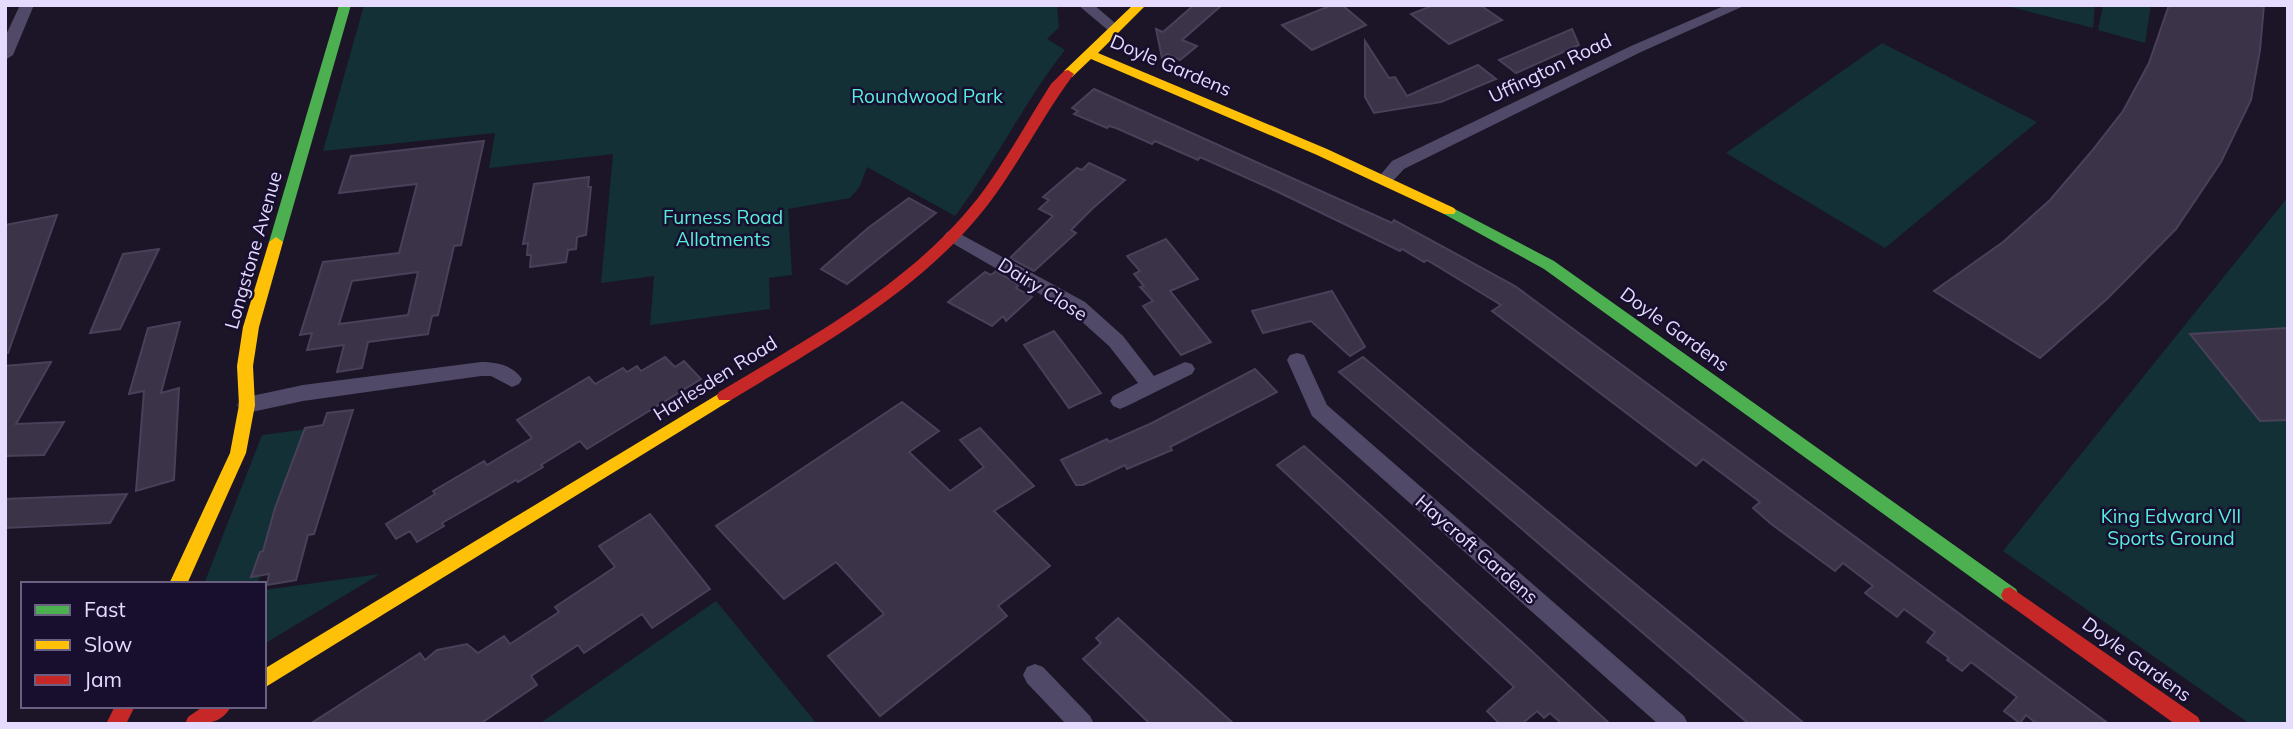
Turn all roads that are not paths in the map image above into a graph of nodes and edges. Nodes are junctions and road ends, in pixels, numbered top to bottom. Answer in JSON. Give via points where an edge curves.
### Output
{"nodes":[{"id":1,"x":27,"y":5,"type":"edge"},
{"id":2,"x":345,"y":5,"type":"edge"},
{"id":3,"x":1085,"y":5,"type":"edge"},
{"id":4,"x":1140,"y":5,"type":"edge"},
{"id":5,"x":1739,"y":5,"type":"edge"},
{"id":6,"x":1114,"y":28,"type":"junction"},
{"id":7,"x":1087,"y":53,"type":"junction"},
{"id":8,"x":5,"y":55,"type":"edge"},
{"id":9,"x":1385,"y":178,"type":"junction"},
{"id":10,"x":953,"y":236,"type":"junction"},
{"id":11,"x":1297,"y":360,"type":"dead end"},
{"id":12,"x":1185,"y":369,"type":"dead end"},
{"id":13,"x":512,"y":379,"type":"dead end"},
{"id":14,"x":1150,"y":385,"type":"junction"},
{"id":15,"x":1121,"y":401,"type":"dead end"},
{"id":16,"x":247,"y":405,"type":"junction"},
{"id":17,"x":179,"y":582,"type":"edge"},
{"id":18,"x":1035,"y":675,"type":"dead end"},
{"id":19,"x":266,"y":678,"type":"edge"},
{"id":20,"x":125,"y":708,"type":"edge"},
{"id":21,"x":218,"y":708,"type":"edge"},
{"id":22,"x":116,"y":724,"type":"edge"},
{"id":23,"x":195,"y":724,"type":"edge"},
{"id":24,"x":1082,"y":724,"type":"edge"},
{"id":25,"x":1676,"y":724,"type":"edge"},
{"id":26,"x":2191,"y":724,"type":"edge"}],
"edges":[{"from":1,"to":8,"type":"street"},
{"from":2,"to":16,"type":"street","name":"Longstone Avenue","via":[[251,327],[245,366]]},
{"from":3,"to":6,"type":"street"},
{"from":4,"to":6,"type":"street","name":"Harlesden Road"},
{"from":5,"to":9,"type":"street","name":"Uffington Road","via":[[1422,153]]},
{"from":6,"to":7,"type":"street","name":"Harlesden Road"},
{"from":7,"to":9,"type":"street","name":"Doyle Gardens"},
{"from":7,"to":10,"type":"street","name":"Harlesden Road","via":[[1056,88],[990,192]]},
{"from":9,"to":26,"type":"street","name":"Doyle Gardens","via":[[1549,265]]},
{"from":10,"to":14,"type":"street","name":"Dairy Close","via":[[1078,307],[1116,341]]},
{"from":10,"to":19,"type":"street","name":"Harlesden Road","via":[[897,285],[836,328]]},
{"from":11,"to":25,"type":"street","name":"Haycroft Gardens","via":[[1319,410]]},
{"from":12,"to":14,"type":"street"},
{"from":13,"to":16,"type":"street","via":[[494,369],[481,369]]},
{"from":14,"to":15,"type":"street"},
{"from":16,"to":17,"type":"street","name":"Longstone Avenue","via":[[238,453]]},
{"from":18,"to":24,"type":"street"},
{"from":20,"to":22,"type":"street"},
{"from":21,"to":23,"type":"street"}]}
